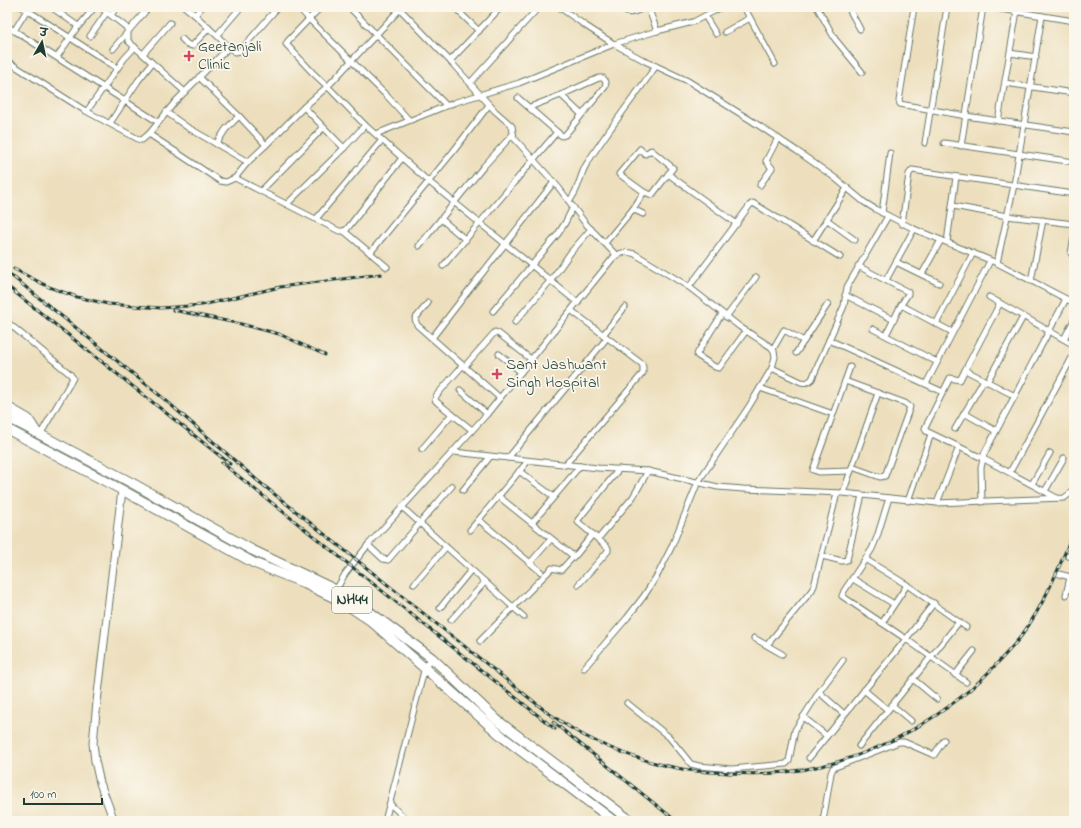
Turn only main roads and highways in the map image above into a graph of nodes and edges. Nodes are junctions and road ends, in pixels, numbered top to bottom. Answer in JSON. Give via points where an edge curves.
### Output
{"nodes":[{"id":1,"x":7,"y":407,"type":"edge"},
{"id":2,"x":7,"y":417,"type":"edge"},
{"id":3,"x":7,"y":429,"type":"edge"},
{"id":4,"x":39,"y":434,"type":"junction"},
{"id":5,"x":614,"y":821,"type":"edge"},
{"id":6,"x":631,"y":821,"type":"edge"}],
"edges":[{"from":1,"to":4,"type":"highway","via":[[28,419]]},
{"from":2,"to":4,"type":"highway","number":"NH44"},
{"from":3,"to":5,"type":"highway","number":"NH44","via":[[254,563],[341,601],[371,621],[504,738]]},
{"from":4,"to":6,"type":"highway","number":"NH44","via":[[252,550],[336,590],[359,604],[432,658],[497,720]]}]}
